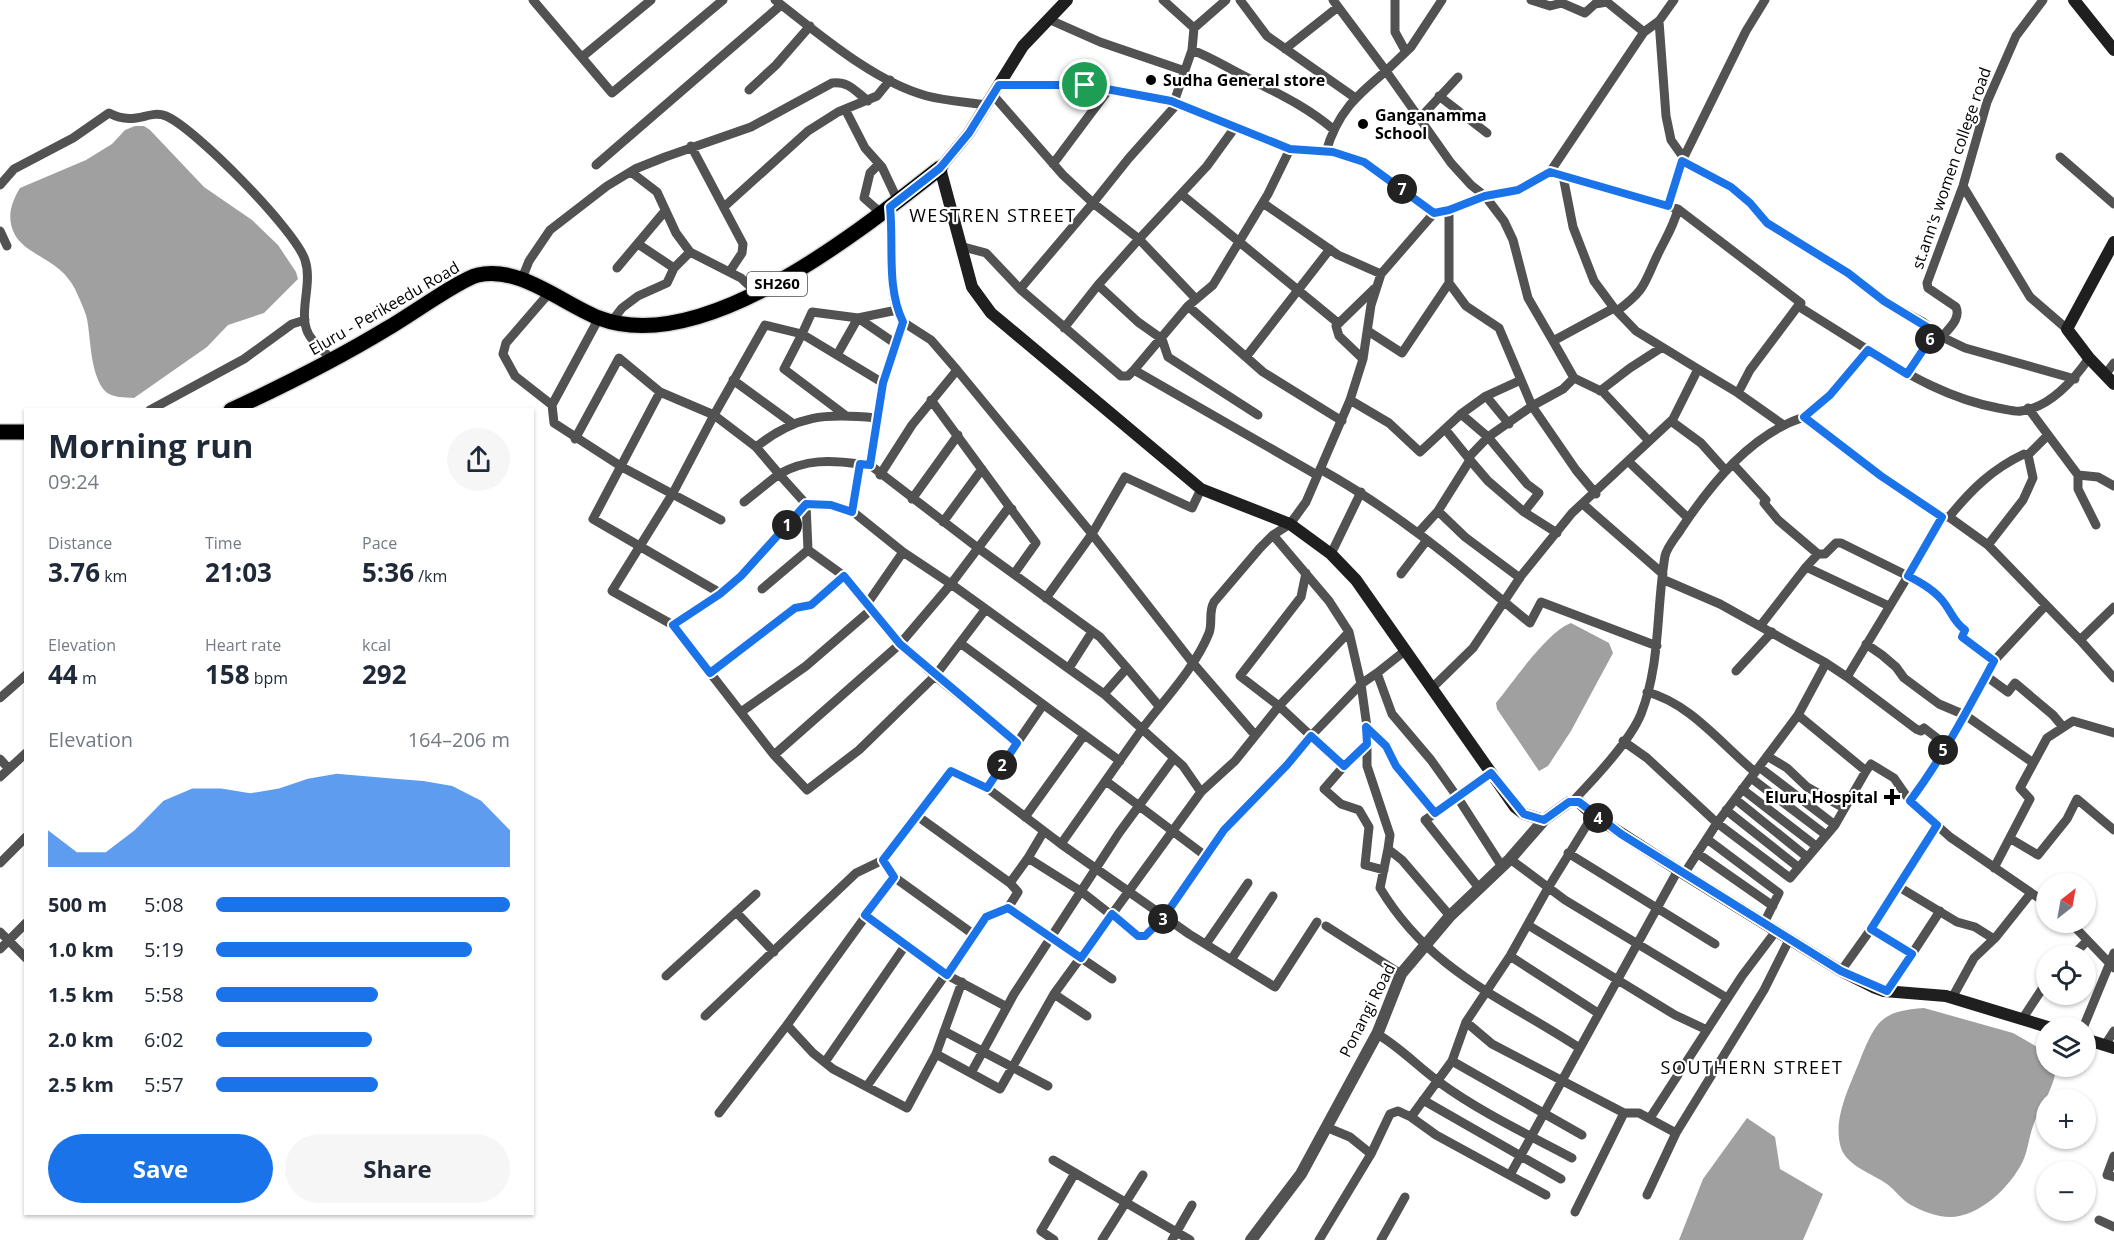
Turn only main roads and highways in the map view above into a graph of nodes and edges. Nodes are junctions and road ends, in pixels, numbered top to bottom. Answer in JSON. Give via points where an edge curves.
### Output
{"nodes":[{"id":1,"x":1067,"y":0,"type":"edge"},
{"id":2,"x":2074,"y":0,"type":"edge"},
{"id":3,"x":2114,"y":50,"type":"edge"},
{"id":4,"x":940,"y":168,"type":"junction"},
{"id":5,"x":2114,"y":242,"type":"edge"},
{"id":6,"x":2110,"y":380,"type":"edge"},
{"id":7,"x":235,"y":408,"type":"edge"},
{"id":8,"x":0,"y":432,"type":"edge"},
{"id":9,"x":24,"y":432,"type":"edge"},
{"id":10,"x":2036,"y":1023,"type":"edge"}],
"edges":[{"from":1,"to":4,"type":"main road","via":[[1023,46]]},
{"from":2,"to":3,"type":"main road"},
{"from":4,"to":7,"type":"main road","name":"Eluru - Perikeedu Road","number":"SH260","via":[[775,285],[670,324],[605,320],[521,281],[495,273],[476,275],[332,360]]},
{"from":4,"to":10,"type":"main road","via":[[972,287],[991,313],[1201,489],[1290,524],[1331,554],[1356,580],[1524,814],[1544,820],[1574,801],[1841,971],[1887,991],[1952,998]]},
{"from":5,"to":6,"type":"main road","via":[[2067,329]]},
{"from":8,"to":9,"type":"main road"}]}
